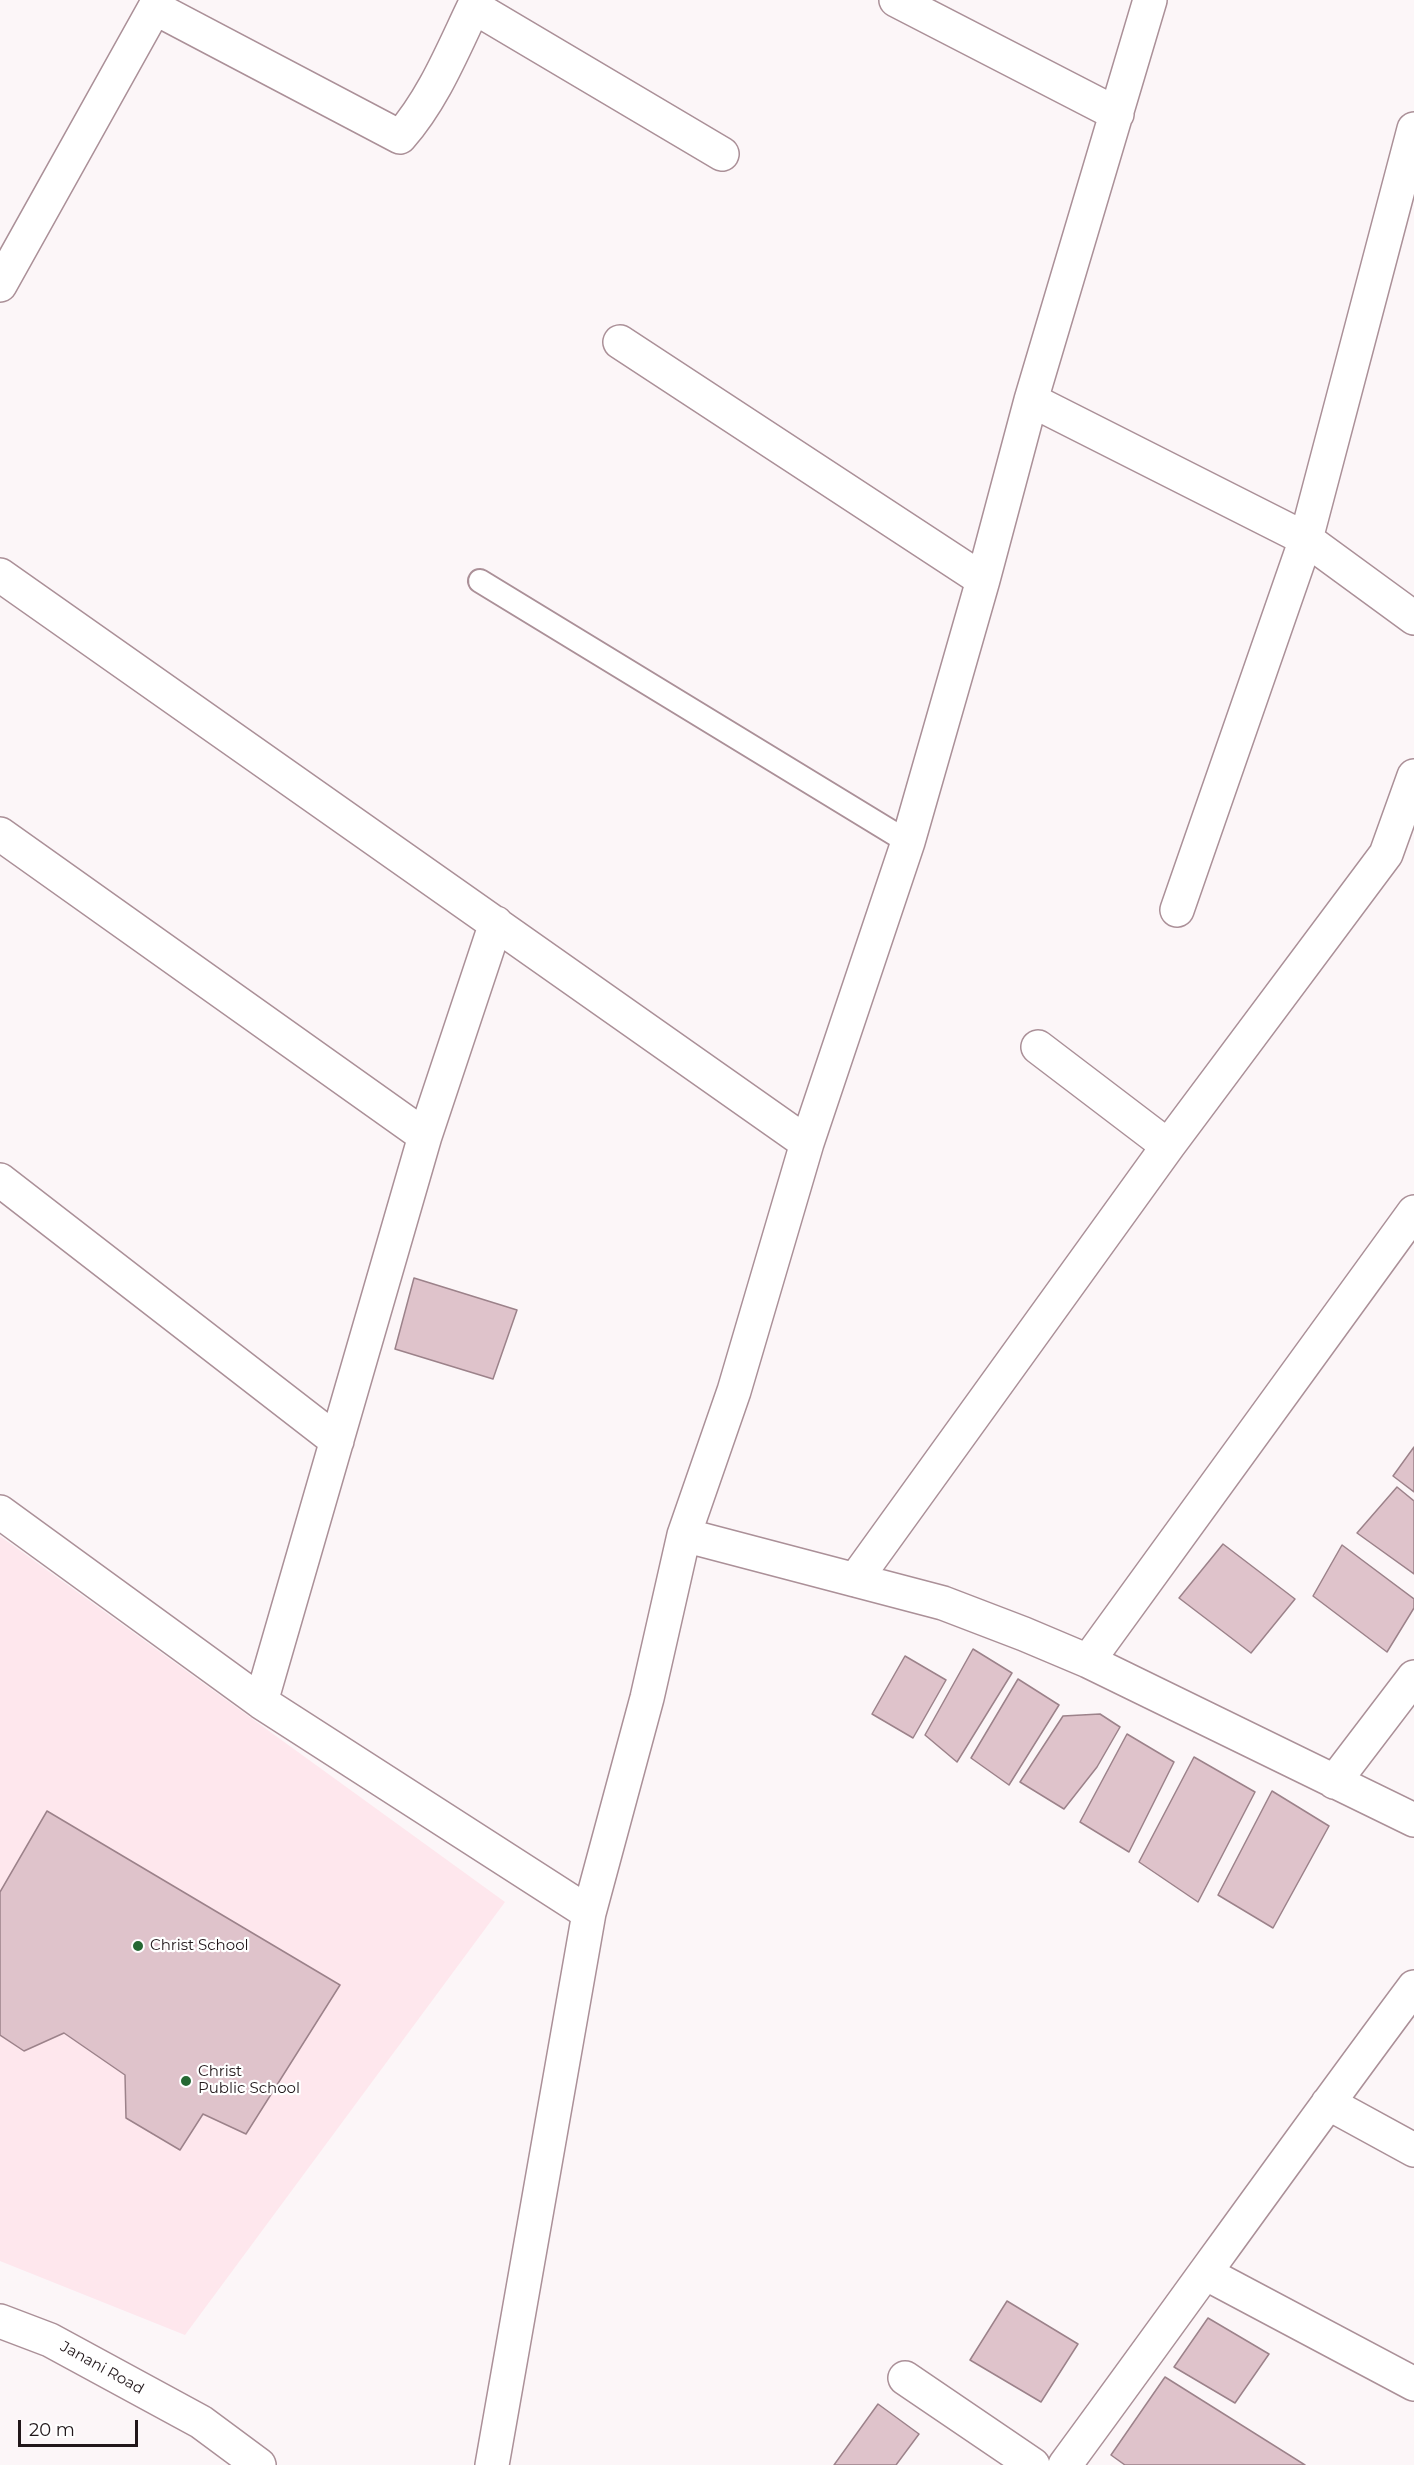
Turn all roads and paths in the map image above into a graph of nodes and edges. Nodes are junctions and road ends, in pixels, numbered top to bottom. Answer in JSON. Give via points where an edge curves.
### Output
{"nodes":[{"id":1,"x":896,"y":0,"type":"edge"},
{"id":2,"x":1150,"y":0,"type":"edge"},
{"id":3,"x":476,"y":3,"type":"edge"},
{"id":4,"x":157,"y":4,"type":"edge"},
{"id":5,"x":1117,"y":114,"type":"junction"},
{"id":6,"x":1414,"y":129,"type":"edge"},
{"id":7,"x":722,"y":154,"type":"dead end"},
{"id":8,"x":0,"y":285,"type":"edge"},
{"id":9,"x":620,"y":342,"type":"dead end"},
{"id":10,"x":1031,"y":400,"type":"junction"},
{"id":11,"x":1306,"y":539,"type":"junction"},
{"id":12,"x":0,"y":575,"type":"edge"},
{"id":13,"x":983,"y":580,"type":"junction"},
{"id":14,"x":480,"y":581,"type":"dead end"},
{"id":15,"x":1414,"y":618,"type":"edge"},
{"id":16,"x":1414,"y":776,"type":"edge"},
{"id":17,"x":0,"y":834,"type":"edge"},
{"id":18,"x":908,"y":842,"type":"junction"},
{"id":19,"x":1177,"y":910,"type":"dead end"},
{"id":20,"x":496,"y":923,"type":"junction"},
{"id":21,"x":1038,"y":1047,"type":"dead end"},
{"id":22,"x":425,"y":1136,"type":"junction"},
{"id":23,"x":807,"y":1143,"type":"junction"},
{"id":24,"x":1168,"y":1146,"type":"junction"},
{"id":25,"x":0,"y":1180,"type":"edge"},
{"id":26,"x":1414,"y":1212,"type":"edge"},
{"id":27,"x":337,"y":1440,"type":"junction"},
{"id":28,"x":0,"y":1512,"type":"edge"},
{"id":29,"x":684,"y":1535,"type":"junction"},
{"id":30,"x":855,"y":1580,"type":"junction"},
{"id":31,"x":1088,"y":1661,"type":"junction"},
{"id":32,"x":1414,"y":1677,"type":"edge"},
{"id":33,"x":261,"y":1702,"type":"junction"},
{"id":34,"x":1334,"y":1782,"type":"junction"},
{"id":35,"x":1414,"y":1820,"type":"edge"},
{"id":36,"x":589,"y":1913,"type":"junction"},
{"id":37,"x":1414,"y":1987,"type":"edge"},
{"id":38,"x":1328,"y":2103,"type":"junction"},
{"id":39,"x":1414,"y":2150,"type":"edge"},
{"id":40,"x":1207,"y":2274,"type":"junction"},
{"id":41,"x":0,"y":2321,"type":"edge"},
{"id":42,"x":905,"y":2378,"type":"dead end"},
{"id":43,"x":1414,"y":2384,"type":"edge"},
{"id":44,"x":260,"y":2465,"type":"edge"},
{"id":45,"x":492,"y":2465,"type":"edge"},
{"id":46,"x":1033,"y":2465,"type":"edge"},
{"id":47,"x":1065,"y":2465,"type":"edge"}],
"edges":[{"from":1,"to":5,"type":"street"},
{"from":2,"to":5,"type":"street"},
{"from":3,"to":4,"type":"street","via":[[429,98],[400,137]]},
{"from":3,"to":7,"type":"street"},
{"from":4,"to":8,"type":"street"},
{"from":5,"to":10,"type":"street"},
{"from":6,"to":11,"type":"street"},
{"from":9,"to":13,"type":"street"},
{"from":10,"to":11,"type":"street"},
{"from":10,"to":13,"type":"street"},
{"from":11,"to":15,"type":"street"},
{"from":11,"to":19,"type":"street"},
{"from":12,"to":20,"type":"street"},
{"from":13,"to":18,"type":"street"},
{"from":14,"to":18,"type":"lane"},
{"from":16,"to":24,"type":"street","via":[[1386,854]]},
{"from":17,"to":22,"type":"street"},
{"from":18,"to":23,"type":"street"},
{"from":20,"to":22,"type":"street"},
{"from":20,"to":23,"type":"street"},
{"from":21,"to":24,"type":"street"},
{"from":22,"to":27,"type":"street"},
{"from":23,"to":29,"type":"street","via":[[734,1391]]},
{"from":24,"to":30,"type":"street"},
{"from":25,"to":27,"type":"street"},
{"from":26,"to":31,"type":"street"},
{"from":27,"to":33,"type":"street"},
{"from":28,"to":33,"type":"street"},
{"from":29,"to":30,"type":"street"},
{"from":29,"to":36,"type":"street","via":[[647,1698]]},
{"from":30,"to":31,"type":"street","via":[[943,1603]]},
{"from":31,"to":34,"type":"street"},
{"from":32,"to":34,"type":"street"},
{"from":33,"to":36,"type":"street"},
{"from":34,"to":35,"type":"street"},
{"from":36,"to":45,"type":"street"},
{"from":37,"to":38,"type":"street"},
{"from":38,"to":39,"type":"street"},
{"from":38,"to":40,"type":"street"},
{"from":40,"to":43,"type":"street"},
{"from":40,"to":47,"type":"street"},
{"from":41,"to":44,"type":"street","name":"Janani Road","via":[[50,2340],[201,2422]]},
{"from":42,"to":46,"type":"street"}]}
